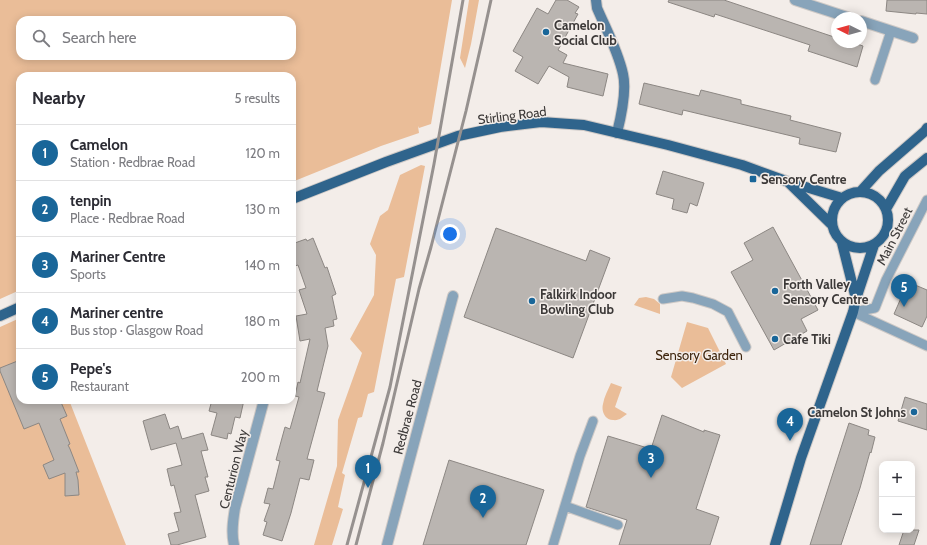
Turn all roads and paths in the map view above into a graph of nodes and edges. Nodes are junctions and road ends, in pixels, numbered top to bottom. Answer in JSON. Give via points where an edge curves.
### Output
{"nodes":[{"id":1,"x":596,"y":0,"type":"edge"},
{"id":2,"x":795,"y":0,"type":"edge"},
{"id":3,"x":832,"y":12,"type":"edge"},
{"id":4,"x":867,"y":23,"type":"edge"},
{"id":5,"x":891,"y":31,"type":"junction"},
{"id":6,"x":913,"y":38,"type":"dead end"},
{"id":7,"x":874,"y":80,"type":"dead end"},
{"id":8,"x":927,"y":128,"type":"edge"},
{"id":9,"x":617,"y":133,"type":"junction"},
{"id":10,"x":927,"y":158,"type":"edge"},
{"id":11,"x":786,"y":181,"type":"junction"},
{"id":12,"x":860,"y":192,"type":"junction"},
{"id":13,"x":296,"y":197,"type":"edge"},
{"id":14,"x":842,"y":198,"type":"junction"},
{"id":15,"x":927,"y":200,"type":"edge"},
{"id":16,"x":886,"y":209,"type":"junction"},
{"id":17,"x":832,"y":224,"type":"junction"},
{"id":18,"x":842,"y":242,"type":"junction"},
{"id":19,"x":874,"y":245,"type":"junction"},
{"id":20,"x":453,"y":296,"type":"dead end"},
{"id":21,"x":663,"y":299,"type":"dead end"},
{"id":22,"x":856,"y":299,"type":"junction"},
{"id":23,"x":16,"y":309,"type":"edge"},
{"id":24,"x":853,"y":312,"type":"junction"},
{"id":25,"x":0,"y":316,"type":"edge"},
{"id":26,"x":927,"y":346,"type":"edge"},
{"id":27,"x":746,"y":347,"type":"dead end"},
{"id":28,"x":263,"y":404,"type":"edge"},
{"id":29,"x":593,"y":421,"type":"dead end"},
{"id":30,"x":565,"y":506,"type":"junction"},
{"id":31,"x":618,"y":525,"type":"dead end"},
{"id":32,"x":234,"y":545,"type":"edge"},
{"id":33,"x":387,"y":545,"type":"edge"},
{"id":34,"x":553,"y":545,"type":"edge"},
{"id":35,"x":775,"y":545,"type":"edge"}],
"edges":[{"from":1,"to":9,"type":"street","via":[[624,76],[624,95]]},
{"from":2,"to":3,"type":"street"},
{"from":4,"to":5,"type":"street"},
{"from":5,"to":6,"type":"street"},
{"from":5,"to":7,"type":"lane"},
{"from":8,"to":12,"type":"main road","via":[[879,171]]},
{"from":9,"to":11,"type":"main road","name":"Stirling Road","via":[[742,165]]},
{"from":9,"to":13,"type":"main road","name":"Stirling Road","via":[[584,125],[541,122],[500,127],[458,136]]},
{"from":10,"to":16,"type":"main road","name":"Main Street","via":[[905,176]]},
{"from":11,"to":14,"type":"main road","name":"Stirling Road"},
{"from":11,"to":17,"type":"main road","name":"Stirling Road"},
{"from":12,"to":14,"type":"main road","via":[[850,193]]},
{"from":12,"to":16,"type":"main road","via":[[876,197]]},
{"from":14,"to":17,"type":"main road","via":[[835,205]]},
{"from":15,"to":24,"type":"lane","name":"Main Street","via":[[886,280],[875,308]]},
{"from":16,"to":19,"type":"main road","via":[[888,225],[885,233]]},
{"from":17,"to":18,"type":"main road","via":[[835,234]]},
{"from":18,"to":19,"type":"main road","via":[[858,249]]},
{"from":18,"to":22,"type":"main road"},
{"from":19,"to":22,"type":"main road"},
{"from":20,"to":33,"type":"street","name":"Redbrae Road"},
{"from":21,"to":27,"type":"lane","via":[[682,296],[694,298],[728,312]]},
{"from":22,"to":24,"type":"main road"},
{"from":23,"to":25,"type":"main road"},
{"from":24,"to":26,"type":"lane"},
{"from":24,"to":35,"type":"main road","via":[[801,458]]},
{"from":28,"to":32,"type":"street","name":"Centurion Way","via":[[235,508]]},
{"from":29,"to":30,"type":"lane"},
{"from":30,"to":31,"type":"lane"},
{"from":30,"to":34,"type":"lane"}]}
